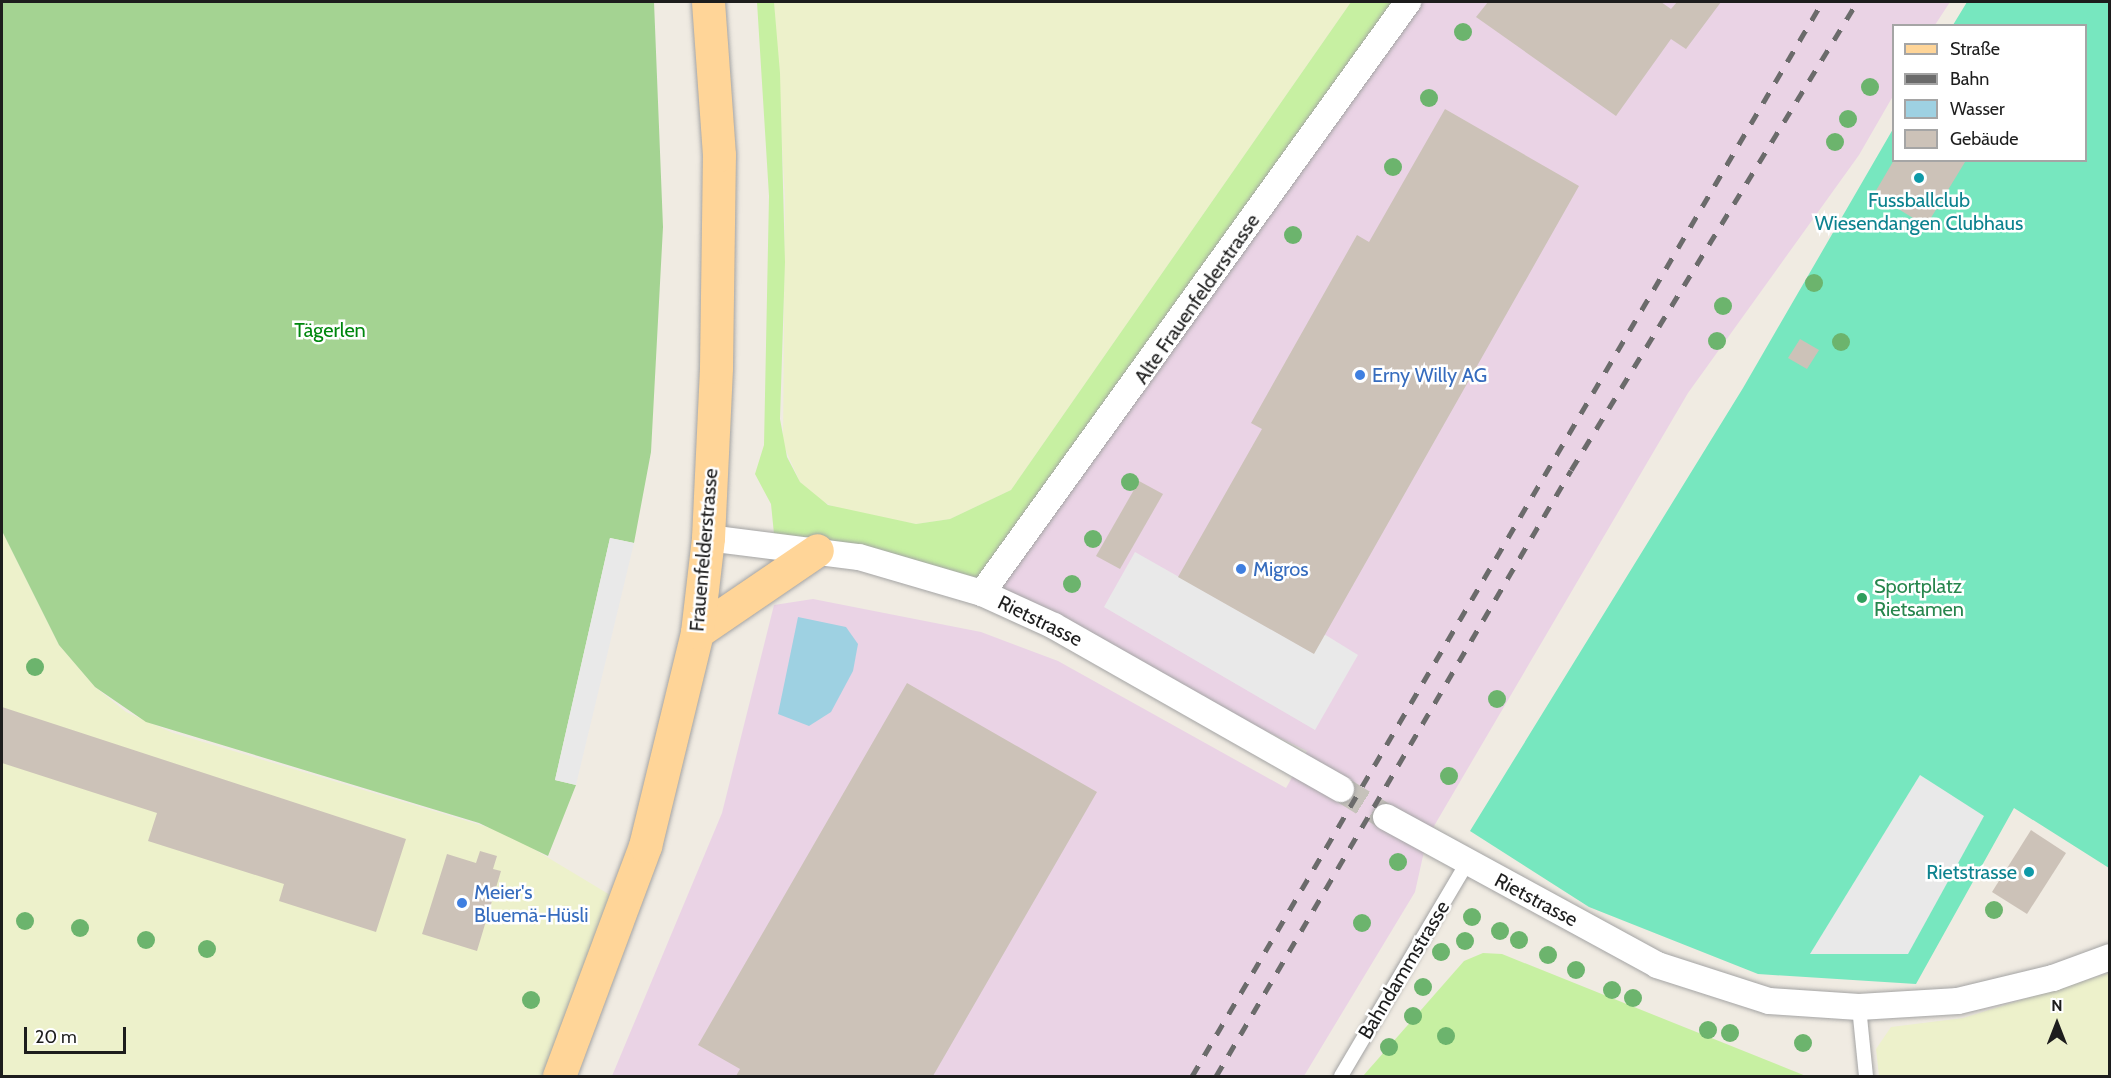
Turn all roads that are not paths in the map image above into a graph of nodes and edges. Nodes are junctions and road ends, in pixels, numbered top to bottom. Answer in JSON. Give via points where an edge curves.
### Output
{"nodes":[{"id":1,"x":708,"y":2,"type":"edge"},
{"id":2,"x":1408,"y":2,"type":"edge"},
{"id":3,"x":708,"y":538,"type":"junction"},
{"id":4,"x":817,"y":550,"type":"junction"},
{"id":5,"x":982,"y":593,"type":"junction"},
{"id":6,"x":697,"y":632,"type":"junction"},
{"id":7,"x":1341,"y":789,"type":"tunnel mouth"},
{"id":8,"x":1386,"y":817,"type":"tunnel mouth"},
{"id":9,"x":1467,"y":863,"type":"junction"},
{"id":10,"x":2109,"y":957,"type":"edge"},
{"id":11,"x":1860,"y":1007,"type":"junction"},
{"id":12,"x":559,"y":1077,"type":"edge"},
{"id":13,"x":1341,"y":1077,"type":"edge"},
{"id":14,"x":1866,"y":1077,"type":"edge"}],
"edges":[{"from":1,"to":3,"type":"main road","name":"Frauenfelderstrasse","via":[[719,155]]},
{"from":2,"to":5,"type":"street","name":"Alte Frauenfelderstrasse"},
{"from":3,"to":4,"type":"street","name":"Rietstrasse"},
{"from":3,"to":6,"type":"main road","name":"Frauenfelderstrasse"},
{"from":4,"to":5,"type":"street","name":"Rietstrasse","via":[[907,568]]},
{"from":4,"to":6,"type":"main road"},
{"from":5,"to":7,"type":"street","name":"Rietstrasse","via":[[1054,626]]},
{"from":6,"to":12,"type":"main road","name":"Frauenfelderstrasse","via":[[645,846]]},
{"from":8,"to":9,"type":"street","name":"Rietstrasse"},
{"from":9,"to":11,"type":"street","name":"Rietstrasse","via":[[1657,965],[1768,1001]]},
{"from":9,"to":13,"type":"lane","name":"Bahndammstrasse"},
{"from":10,"to":11,"type":"street","name":"Rietstrasse","via":[[2052,978],[1958,1001]]},
{"from":11,"to":14,"type":"lane"}]}
